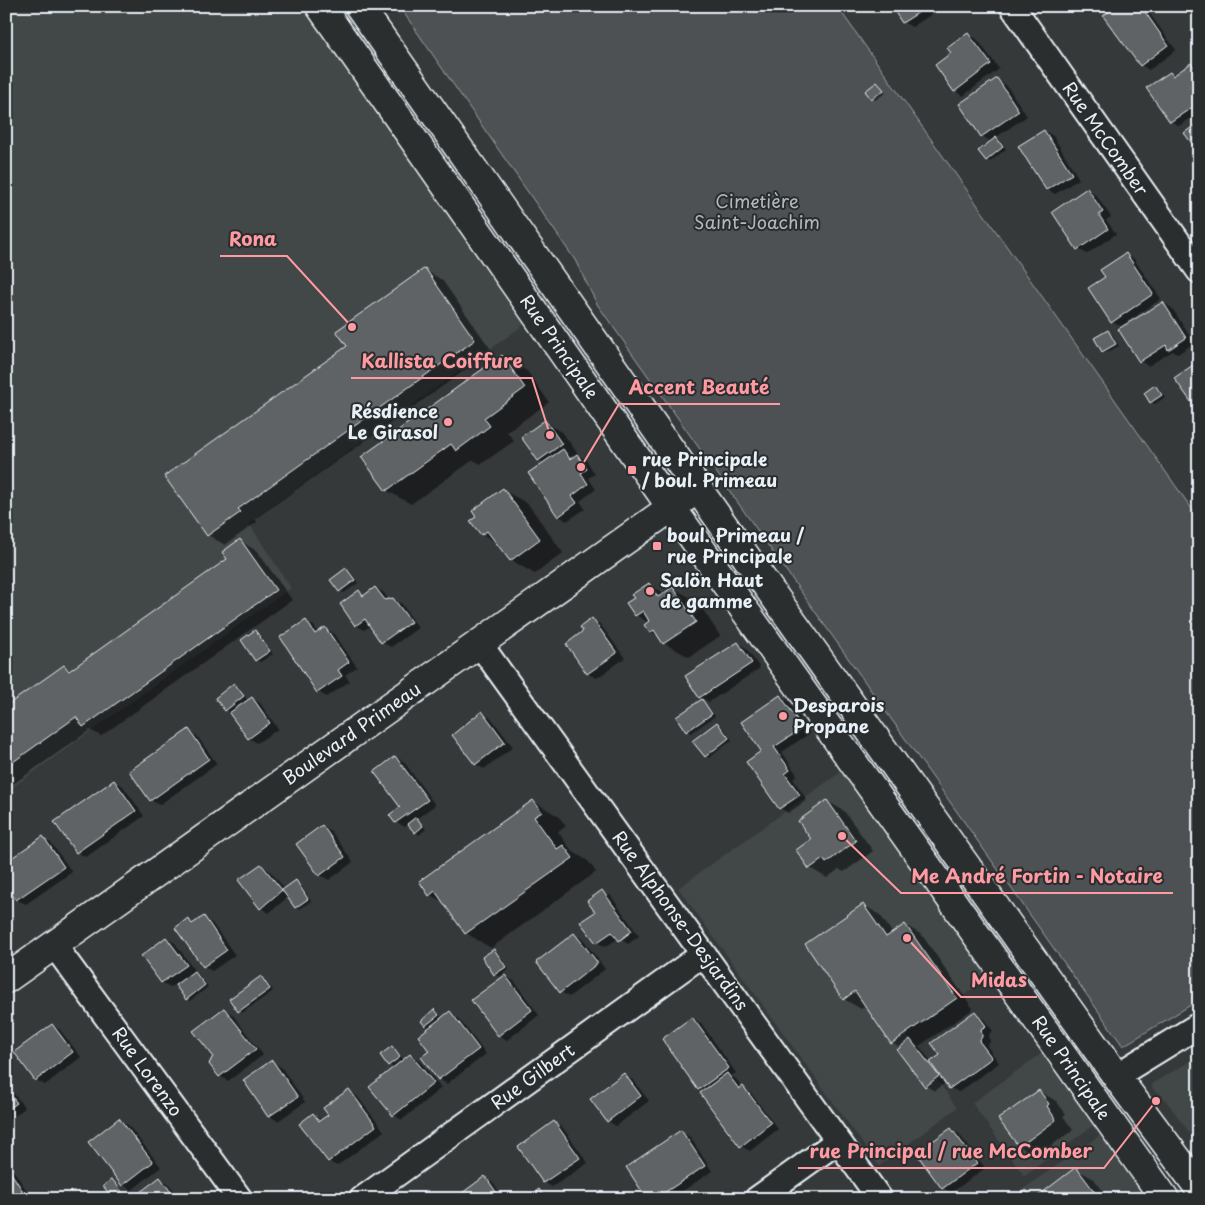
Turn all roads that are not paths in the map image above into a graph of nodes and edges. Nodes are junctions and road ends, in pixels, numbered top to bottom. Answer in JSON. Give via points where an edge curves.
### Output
{"nodes":[{"id":1,"x":320,"y":6,"type":"edge"},
{"id":2,"x":359,"y":6,"type":"edge"},
{"id":3,"x":1012,"y":6,"type":"edge"},
{"id":4,"x":1199,"y":271,"type":"edge"},
{"id":5,"x":697,"y":488,"type":"junction"},
{"id":6,"x":672,"y":507,"type":"junction"},
{"id":7,"x":480,"y":643,"type":"junction"},
{"id":8,"x":54,"y":945,"type":"junction"},
{"id":9,"x":703,"y":954,"type":"junction"},
{"id":10,"x":6,"y":979,"type":"edge"},
{"id":11,"x":1199,"y":1025,"type":"edge"},
{"id":12,"x":1116,"y":1076,"type":"junction"},
{"id":13,"x":838,"y":1141,"type":"junction"},
{"id":14,"x":1199,"y":1188,"type":"edge"},
{"id":15,"x":240,"y":1199,"type":"edge"},
{"id":16,"x":362,"y":1199,"type":"edge"},
{"id":17,"x":757,"y":1199,"type":"edge"},
{"id":18,"x":880,"y":1199,"type":"edge"},
{"id":19,"x":1165,"y":1199,"type":"edge"}],
"edges":[{"from":1,"to":6,"type":"street","name":"Rue Principale"},
{"from":2,"to":5,"type":"street","name":"Rue Principale"},
{"from":3,"to":4,"type":"street","name":"Rue McComber"},
{"from":5,"to":6,"type":"street","name":"Boulevard Primeau"},
{"from":5,"to":12,"type":"street","name":"Rue Principale"},
{"from":6,"to":7,"type":"street","name":"Boulevard Primeau"},
{"from":6,"to":19,"type":"street","name":"Rue Principale"},
{"from":7,"to":8,"type":"street","name":"Boulevard Primeau"},
{"from":7,"to":9,"type":"street","name":"Rue Alphonse-Desjardins"},
{"from":8,"to":10,"type":"street","name":"Boulevard Primeau"},
{"from":8,"to":15,"type":"street","name":"Rue Lorenzo"},
{"from":9,"to":13,"type":"street","name":"Rue Alphonse-Desjardins"},
{"from":9,"to":16,"type":"street","name":"Rue Gilbert"},
{"from":11,"to":12,"type":"street"},
{"from":12,"to":14,"type":"street","name":"Rue Principale"},
{"from":13,"to":17,"type":"street"},
{"from":13,"to":18,"type":"street","name":"Rue Alphonse-Desjardins"}]}
